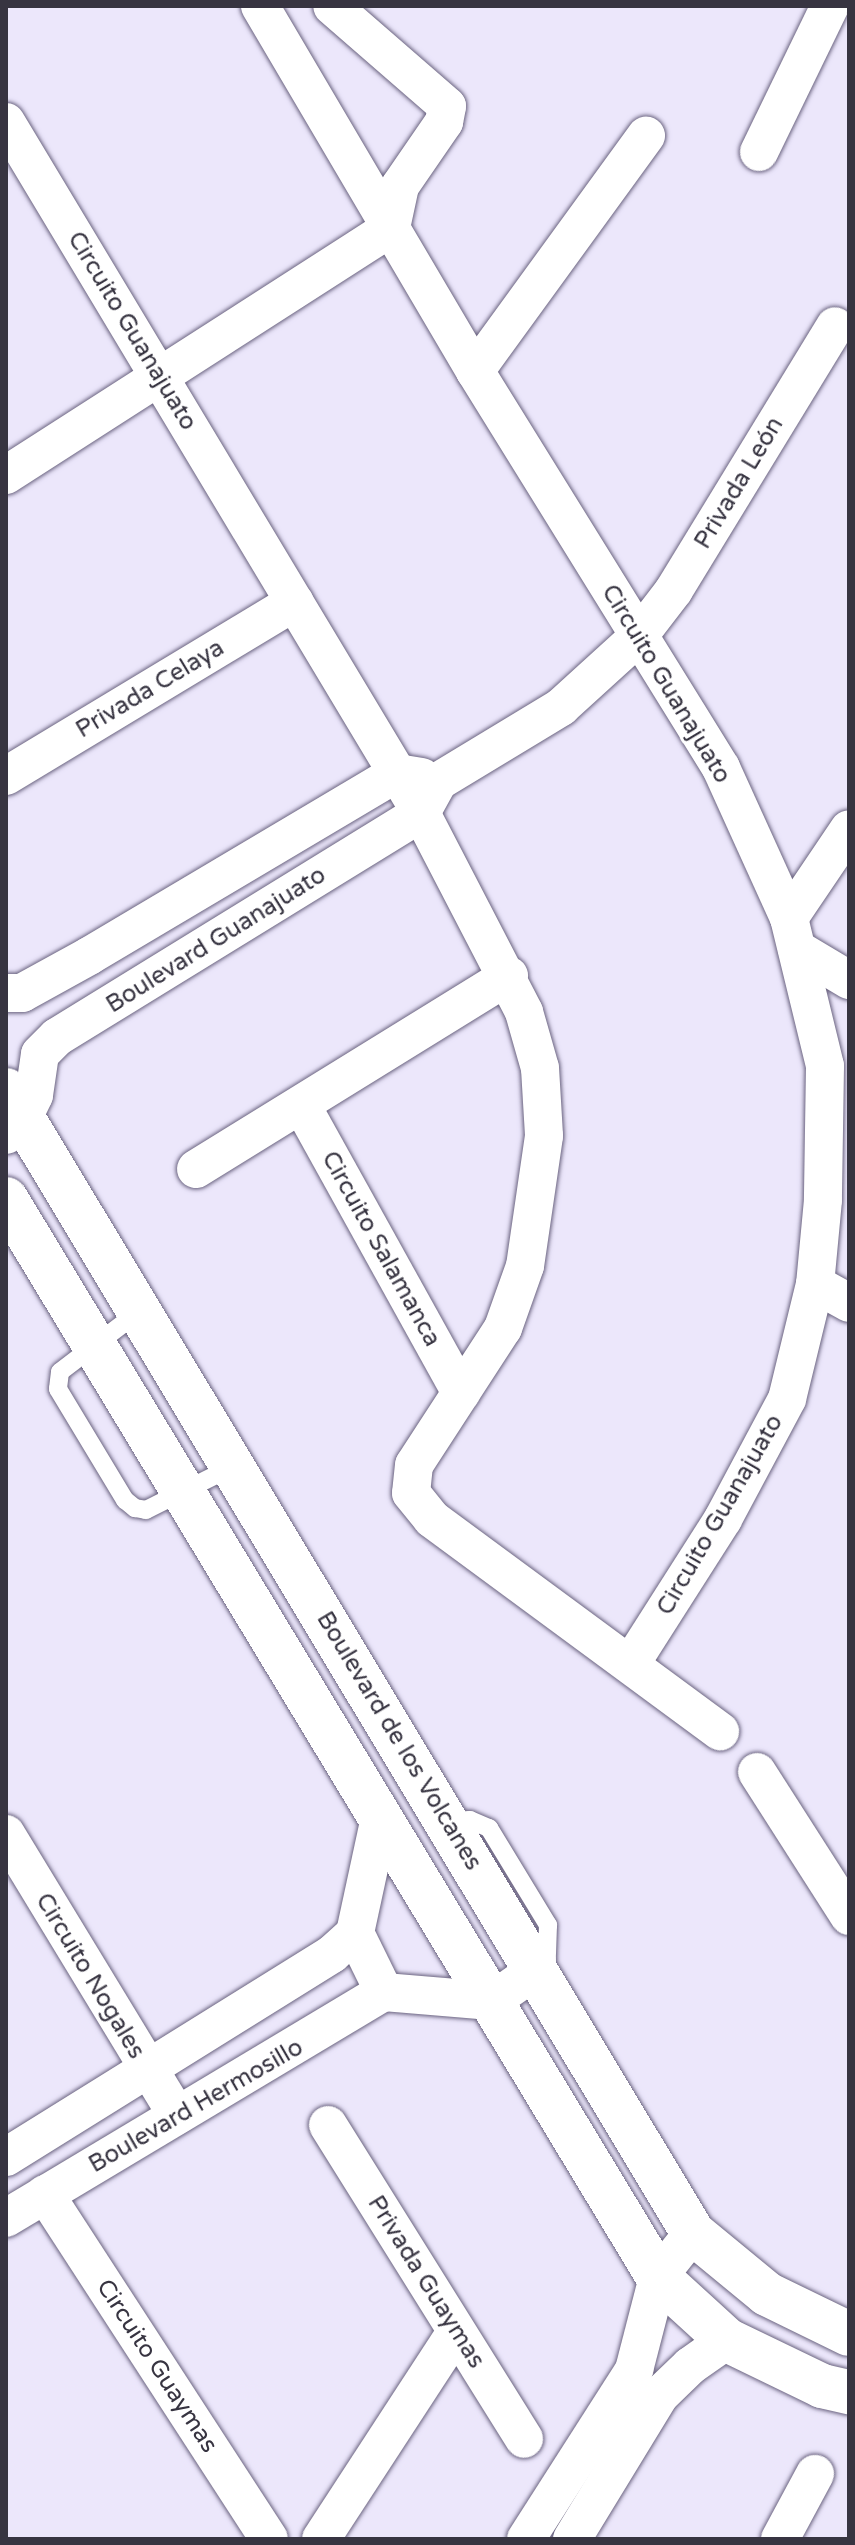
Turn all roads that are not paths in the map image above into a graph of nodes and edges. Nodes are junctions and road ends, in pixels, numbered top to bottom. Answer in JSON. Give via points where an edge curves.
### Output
{"nodes":[{"id":1,"x":260,"y":6,"type":"edge"},
{"id":2,"x":332,"y":6,"type":"edge"},
{"id":3,"x":830,"y":6,"type":"edge"},
{"id":4,"x":6,"y":122,"type":"edge"},
{"id":5,"x":646,"y":136,"type":"dead end"},
{"id":6,"x":759,"y":152,"type":"dead end"},
{"id":7,"x":391,"y":228,"type":"junction"},
{"id":8,"x":835,"y":326,"type":"dead end"},
{"id":9,"x":475,"y":371,"type":"junction"},
{"id":10,"x":159,"y":377,"type":"junction"},
{"id":11,"x":6,"y":475,"type":"edge"},
{"id":12,"x":295,"y":602,"type":"junction"},
{"id":13,"x":638,"y":637,"type":"junction"},
{"id":14,"x":397,"y":773,"type":"junction"},
{"id":15,"x":6,"y":776,"type":"edge"},
{"id":16,"x":430,"y":797,"type":"junction"},
{"id":17,"x":849,"y":829,"type":"edge"},
{"id":18,"x":793,"y":933,"type":"junction"},
{"id":19,"x":509,"y":976,"type":"junction"},
{"id":20,"x":849,"y":980,"type":"edge"},
{"id":21,"x":7,"y":994,"type":"edge"},
{"id":22,"x":40,"y":1054,"type":"junction"},
{"id":23,"x":302,"y":1106,"type":"junction"},
{"id":24,"x":12,"y":1114,"type":"edge"},
{"id":25,"x":196,"y":1169,"type":"dead end"},
{"id":26,"x":6,"y":1199,"type":"edge"},
{"id":27,"x":815,"y":1284,"type":"junction"},
{"id":28,"x":849,"y":1303,"type":"edge"},
{"id":29,"x":141,"y":1310,"type":"junction"},
{"id":30,"x":94,"y":1346,"type":"junction"},
{"id":31,"x":461,"y":1393,"type":"junction"},
{"id":32,"x":235,"y":1466,"type":"junction"},
{"id":33,"x":184,"y":1491,"type":"junction"},
{"id":34,"x":632,"y":1662,"type":"junction"},
{"id":35,"x":720,"y":1731,"type":"dead end"},
{"id":36,"x":757,"y":1772,"type":"dead end"},
{"id":37,"x":380,"y":1817,"type":"junction"},
{"id":38,"x":6,"y":1834,"type":"edge"},
{"id":39,"x":849,"y":1916,"type":"edge"},
{"id":40,"x":355,"y":1933,"type":"junction"},
{"id":41,"x":536,"y":1970,"type":"junction"},
{"id":42,"x":384,"y":1992,"type":"junction"},
{"id":43,"x":492,"y":2001,"type":"junction"},
{"id":44,"x":144,"y":2067,"type":"junction"},
{"id":45,"x":177,"y":2115,"type":"junction"},
{"id":46,"x":328,"y":2125,"type":"dead end"},
{"id":47,"x":6,"y":2157,"type":"edge"},
{"id":48,"x":45,"y":2194,"type":"junction"},
{"id":49,"x":6,"y":2218,"type":"edge"},
{"id":50,"x":693,"y":2233,"type":"junction"},
{"id":51,"x":658,"y":2277,"type":"junction"},
{"id":52,"x":456,"y":2332,"type":"junction"},
{"id":53,"x":849,"y":2334,"type":"edge"},
{"id":54,"x":727,"y":2340,"type":"junction"},
{"id":55,"x":849,"y":2392,"type":"edge"},
{"id":56,"x":524,"y":2439,"type":"dead end"},
{"id":57,"x":815,"y":2474,"type":"dead end"},
{"id":58,"x":269,"y":2539,"type":"edge"},
{"id":59,"x":321,"y":2539,"type":"edge"},
{"id":60,"x":526,"y":2539,"type":"edge"},
{"id":61,"x":572,"y":2539,"type":"edge"},
{"id":62,"x":780,"y":2539,"type":"edge"}],
"edges":[{"from":1,"to":7,"type":"street","name":"Circuito Guanajuato"},
{"from":2,"to":7,"type":"street","via":[[447,106],[444,122],[400,186]]},
{"from":3,"to":6,"type":"street"},
{"from":4,"to":10,"type":"street","name":"Circuito Guanajuato"},
{"from":5,"to":9,"type":"street"},
{"from":7,"to":9,"type":"street","name":"Circuito Guanajuato"},
{"from":7,"to":10,"type":"street"},
{"from":8,"to":13,"type":"street","name":"Privada León","via":[[674,590]]},
{"from":9,"to":13,"type":"street","name":"Circuito Guanajuato"},
{"from":10,"to":11,"type":"street"},
{"from":10,"to":12,"type":"street","name":"Circuito Guanajuato"},
{"from":12,"to":14,"type":"street","name":"Circuito Guanajuato"},
{"from":12,"to":15,"type":"street","name":"Privada Celaya"},
{"from":13,"to":16,"type":"street","name":"Boulevard Guanajuato","via":[[561,707]]},
{"from":13,"to":18,"type":"street","name":"Circuito Guanajuato","via":[[721,768]]},
{"from":14,"to":16,"type":"street"},
{"from":14,"to":21,"type":"street","name":"Boulevard Guanajuato","via":[[89,956],[22,993]]},
{"from":16,"to":19,"type":"street"},
{"from":16,"to":22,"type":"street","name":"Boulevard Guanajuato","via":[[57,1037]]},
{"from":17,"to":18,"type":"street"},
{"from":18,"to":20,"type":"street"},
{"from":18,"to":27,"type":"street","name":"Circuito Guanajuato","via":[[825,1066],[823,1200]]},
{"from":19,"to":23,"type":"street"},
{"from":19,"to":31,"type":"street","via":[[540,1068],[544,1136],[538,1202],[525,1266],[503,1328]]},
{"from":21,"to":22,"type":"street","via":[[29,1021]]},
{"from":22,"to":24,"type":"street","via":[[34,1095]]},
{"from":23,"to":25,"type":"street"},
{"from":23,"to":31,"type":"street","name":"Circuito Salamanca"},
{"from":24,"to":29,"type":"street","name":"Boulevard de los Volcanes"},
{"from":26,"to":30,"type":"street"},
{"from":27,"to":28,"type":"street"},
{"from":27,"to":34,"type":"street","name":"Circuito Guanajuato","via":[[787,1399],[723,1519]]},
{"from":29,"to":30,"type":"lane"},
{"from":29,"to":32,"type":"street","name":"Boulevard de los Volcanes"},
{"from":30,"to":33,"type":"street"},
{"from":31,"to":34,"type":"street","via":[[414,1465],[411,1493],[432,1519]]},
{"from":32,"to":33,"type":"lane"},
{"from":32,"to":41,"type":"street","name":"Boulevard de los Volcanes"},
{"from":33,"to":37,"type":"street"},
{"from":34,"to":35,"type":"street"},
{"from":36,"to":39,"type":"street"},
{"from":37,"to":40,"type":"street"},
{"from":37,"to":43,"type":"street"},
{"from":38,"to":44,"type":"street","name":"Circuito Nogales"},
{"from":40,"to":42,"type":"street"},
{"from":40,"to":44,"type":"street","via":[[332,1954]]},
{"from":41,"to":43,"type":"street"},
{"from":41,"to":50,"type":"street","name":"Boulevard de los Volcanes"},
{"from":42,"to":43,"type":"street"},
{"from":42,"to":45,"type":"street","name":"Boulevard Hermosillo"},
{"from":43,"to":51,"type":"street"},
{"from":44,"to":45,"type":"street","name":"Circuito Nogales"},
{"from":44,"to":47,"type":"street"},
{"from":45,"to":48,"type":"street","name":"Boulevard Hermosillo"},
{"from":46,"to":52,"type":"street","name":"Privada Guaymas"},
{"from":48,"to":49,"type":"street","name":"Boulevard Hermosillo"},
{"from":48,"to":58,"type":"street","name":"Circuito Guaymas"},
{"from":50,"to":51,"type":"street"},
{"from":50,"to":53,"type":"street","name":"Boulevard de los Volcanes","via":[[767,2294]]},
{"from":51,"to":54,"type":"street"},
{"from":51,"to":60,"type":"street","via":[[634,2370]]},
{"from":52,"to":56,"type":"street","name":"Privada Guaymas"},
{"from":52,"to":59,"type":"street"},
{"from":54,"to":55,"type":"street","via":[[822,2386]]},
{"from":54,"to":61,"type":"street","via":[[660,2395]]},
{"from":57,"to":62,"type":"street"}]}
